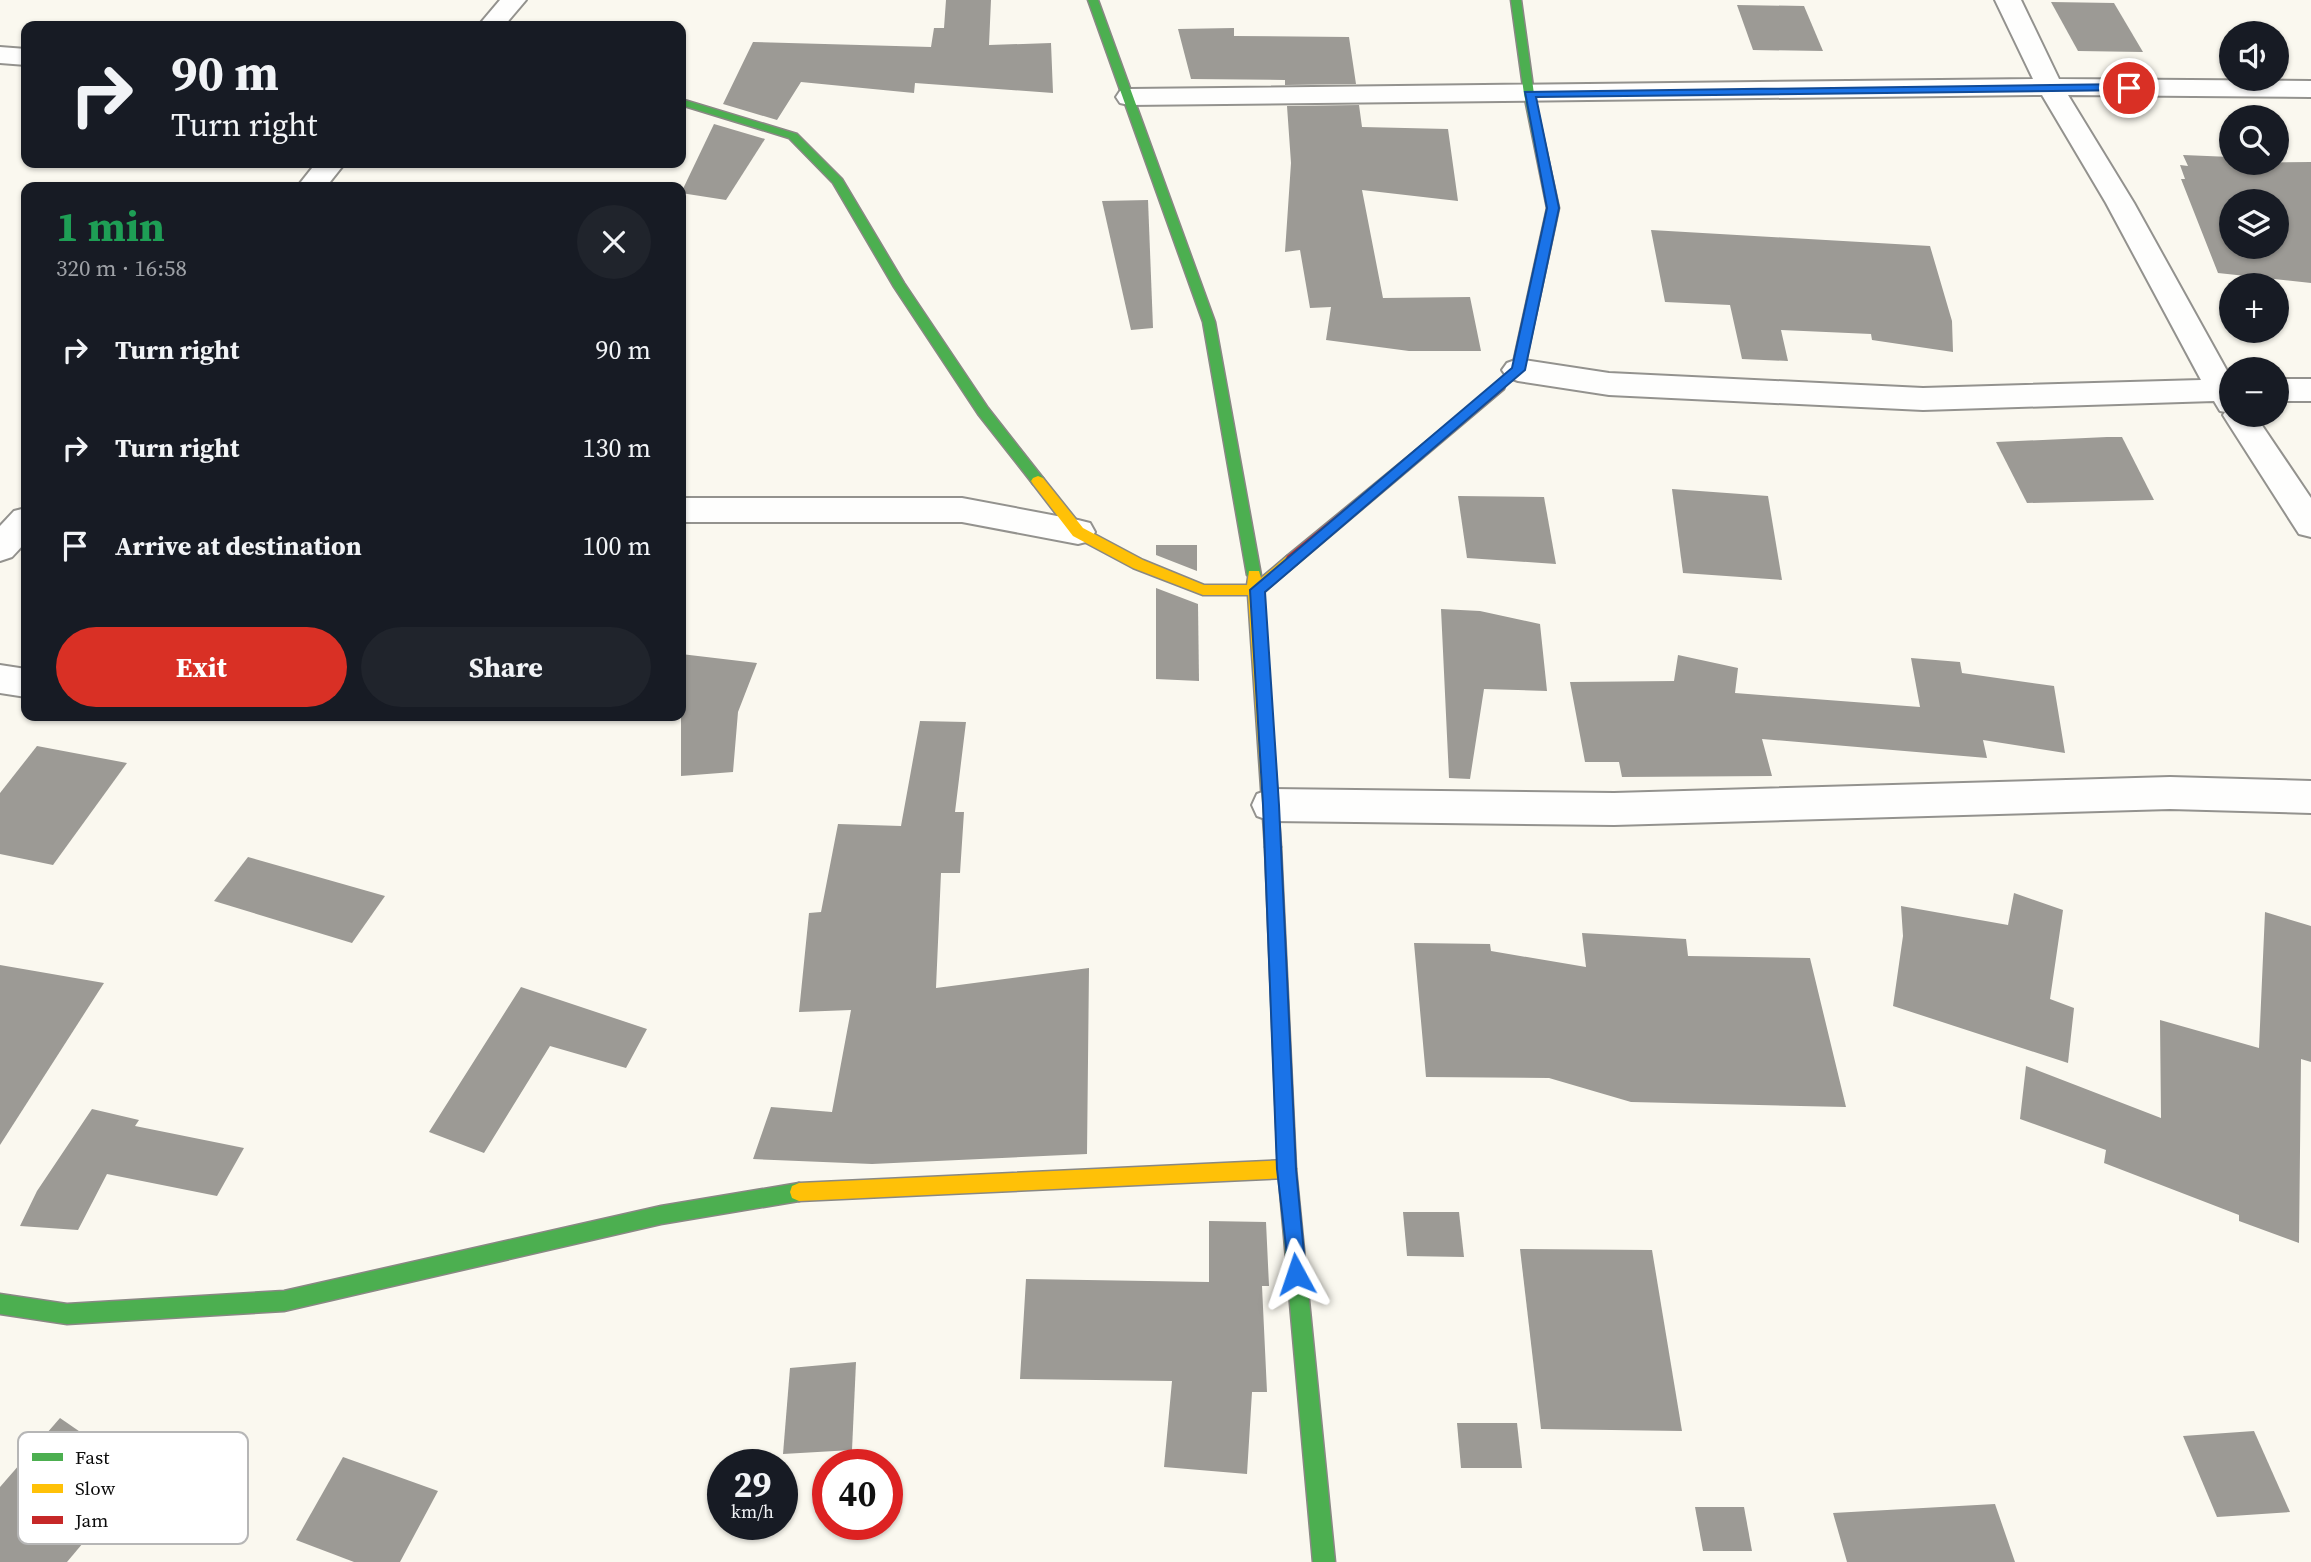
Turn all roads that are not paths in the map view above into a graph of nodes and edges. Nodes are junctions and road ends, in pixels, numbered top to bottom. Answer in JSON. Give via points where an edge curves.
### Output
{"nodes":[{"id":1,"x":513,"y":0,"type":"edge"},
{"id":2,"x":1093,"y":0,"type":"edge"},
{"id":3,"x":1516,"y":0,"type":"edge"},
{"id":4,"x":2008,"y":0,"type":"edge"},
{"id":5,"x":495,"y":21,"type":"edge"},
{"id":6,"x":1,"y":55,"type":"edge"},
{"id":7,"x":21,"y":57,"type":"edge"},
{"id":8,"x":2050,"y":87,"type":"junction"},
{"id":9,"x":2311,"y":89,"type":"edge"},
{"id":10,"x":1529,"y":94,"type":"junction"},
{"id":11,"x":1129,"y":97,"type":"junction"},
{"id":12,"x":686,"y":104,"type":"edge"},
{"id":13,"x":327,"y":168,"type":"edge"},
{"id":14,"x":315,"y":182,"type":"edge"},
{"id":15,"x":1518,"y":370,"type":"junction"},
{"id":16,"x":2219,"y":379,"type":"edge"},
{"id":17,"x":2289,"y":390,"type":"edge"},
{"id":18,"x":2311,"y":390,"type":"edge"},
{"id":19,"x":2219,"y":400,"type":"edge"},
{"id":20,"x":2248,"y":427,"type":"edge"},
{"id":21,"x":686,"y":510,"type":"edge"},
{"id":22,"x":21,"y":525,"type":"edge"},
{"id":23,"x":2311,"y":525,"type":"edge"},
{"id":24,"x":1078,"y":532,"type":"junction"},
{"id":25,"x":0,"y":548,"type":"edge"},
{"id":26,"x":1257,"y":590,"type":"junction"},
{"id":27,"x":0,"y":679,"type":"edge"},
{"id":28,"x":21,"y":682,"type":"edge"},
{"id":29,"x":2311,"y":797,"type":"edge"},
{"id":30,"x":1271,"y":805,"type":"junction"},
{"id":31,"x":1287,"y":1169,"type":"junction"},
{"id":32,"x":0,"y":1304,"type":"edge"},
{"id":33,"x":1324,"y":1562,"type":"edge"}],
"edges":[{"from":1,"to":5,"type":"street"},
{"from":2,"to":11,"type":"street"},
{"from":3,"to":10,"type":"street"},
{"from":4,"to":8,"type":"street"},
{"from":6,"to":7,"type":"street"},
{"from":8,"to":9,"type":"street"},
{"from":8,"to":10,"type":"street"},
{"from":8,"to":16,"type":"street"},
{"from":10,"to":11,"type":"street"},
{"from":10,"to":15,"type":"street","via":[[1553,208]]},
{"from":11,"to":26,"type":"street","via":[[1209,322]]},
{"from":12,"to":24,"type":"street","via":[[793,136],[838,181],[898,284],[983,411]]},
{"from":13,"to":14,"type":"street"},
{"from":15,"to":19,"type":"street","via":[[1609,384],[1923,399]]},
{"from":15,"to":26,"type":"street"},
{"from":17,"to":18,"type":"street"},
{"from":20,"to":23,"type":"street"},
{"from":21,"to":24,"type":"street","via":[[962,510]]},
{"from":22,"to":25,"type":"street"},
{"from":24,"to":26,"type":"street","via":[[1138,564],[1203,590]]},
{"from":26,"to":30,"type":"street"},
{"from":27,"to":28,"type":"street"},
{"from":29,"to":30,"type":"street","via":[[2170,793],[1614,810]]},
{"from":30,"to":31,"type":"street"},
{"from":31,"to":32,"type":"street","via":[[780,1193],[662,1215],[284,1301],[67,1314]]},
{"from":31,"to":33,"type":"street"}]}
